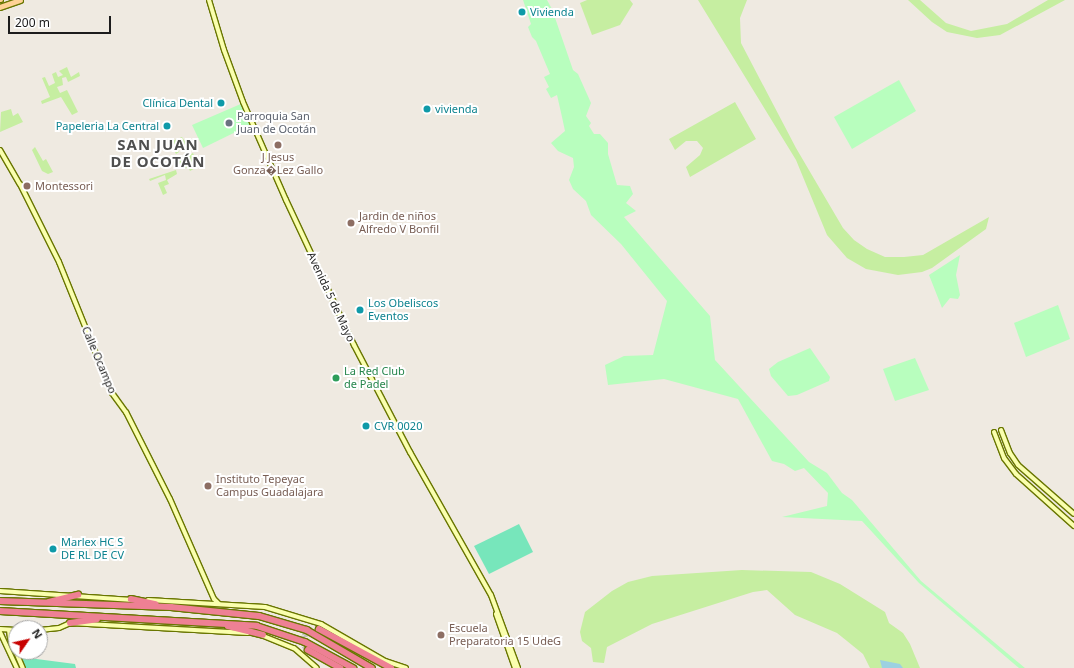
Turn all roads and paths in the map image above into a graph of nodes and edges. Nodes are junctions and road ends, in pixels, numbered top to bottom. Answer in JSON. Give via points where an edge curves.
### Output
{"nodes":[{"id":1,"x":20,"y":0,"type":"edge"},
{"id":2,"x":209,"y":0,"type":"edge"},
{"id":3,"x":0,"y":7,"type":"edge"},
{"id":4,"x":0,"y":150,"type":"edge"},
{"id":5,"x":1007,"y":447,"type":"junction"},
{"id":6,"x":1000,"y":450,"type":"junction"},
{"id":7,"x":1061,"y":502,"type":"junction"},
{"id":8,"x":1055,"y":509,"type":"junction"},
{"id":9,"x":1074,"y":514,"type":"edge"},
{"id":10,"x":1074,"y":526,"type":"edge"},
{"id":11,"x":482,"y":580,"type":"junction"},
{"id":12,"x":211,"y":590,"type":"junction"},
{"id":13,"x":0,"y":591,"type":"edge"},
{"id":14,"x":78,"y":595,"type":"junction"},
{"id":15,"x":131,"y":599,"type":"junction"},
{"id":16,"x":0,"y":601,"type":"edge"},
{"id":17,"x":41,"y":604,"type":"junction"},
{"id":18,"x":206,"y":604,"type":"junction"},
{"id":19,"x":219,"y":604,"type":"junction"},
{"id":20,"x":171,"y":607,"type":"junction"},
{"id":21,"x":0,"y":611,"type":"edge"},
{"id":22,"x":109,"y":617,"type":"junction"},
{"id":23,"x":70,"y":623,"type":"junction"},
{"id":24,"x":210,"y":623,"type":"junction"},
{"id":25,"x":48,"y":629,"type":"edge"},
{"id":26,"x":319,"y":629,"type":"dead end"},
{"id":27,"x":0,"y":632,"type":"edge"},
{"id":28,"x":263,"y":635,"type":"junction"},
{"id":29,"x":308,"y":650,"type":"dead end"},
{"id":30,"x":17,"y":668,"type":"edge"},
{"id":31,"x":317,"y":668,"type":"edge"},
{"id":32,"x":340,"y":668,"type":"edge"},
{"id":33,"x":353,"y":668,"type":"edge"},
{"id":34,"x":372,"y":668,"type":"edge"},
{"id":35,"x":392,"y":668,"type":"edge"},
{"id":36,"x":406,"y":668,"type":"edge"},
{"id":37,"x":515,"y":668,"type":"edge"},
{"id":38,"x":518,"y":668,"type":"edge"}],
"edges":[{"from":1,"to":3,"type":"main road"},
{"from":2,"to":11,"type":"main road","name":"Avenida 5 de Mayo","via":[[243,102],[340,315],[410,452]]},
{"from":4,"to":12,"type":"main road","name":"Calle Ocampo","via":[[59,262],[112,393],[126,412],[170,499]]},
{"from":5,"to":6,"type":"main road"},
{"from":5,"to":6,"type":"main road","via":[[1002,432],[995,434]]},
{"from":5,"to":7,"type":"main road","via":[[1024,472]]},
{"from":6,"to":8,"type":"main road","via":[[1016,474]]},
{"from":7,"to":8,"type":"main road","via":[[1056,504]]},
{"from":7,"to":9,"type":"main road"},
{"from":8,"to":10,"type":"main road"},
{"from":11,"to":37,"type":"main road","name":"Avenida 5 de Mayo"},
{"from":11,"to":38,"type":"main road","name":"Avenida 5 de Mayo"},
{"from":12,"to":18,"type":"main road","via":[[211,598]]},
{"from":12,"to":19,"type":"main road","name":"Calle Ocampo"},
{"from":13,"to":14,"type":"main road"},
{"from":14,"to":15,"type":"main road"},
{"from":14,"to":17,"type":"highway"},
{"from":15,"to":18,"type":"main road"},
{"from":15,"to":20,"type":"highway"},
{"from":16,"to":17,"type":"highway"},
{"from":17,"to":20,"type":"highway"},
{"from":18,"to":19,"type":"main road"},
{"from":19,"to":36,"type":"main road","via":[[265,607],[321,624],[385,661]]},
{"from":20,"to":34,"type":"highway","via":[[237,612],[294,625]]},
{"from":21,"to":22,"type":"highway"},
{"from":22,"to":23,"type":"highway"},
{"from":22,"to":24,"type":"highway"},
{"from":23,"to":25,"type":"main road"},
{"from":23,"to":28,"type":"main road"},
{"from":24,"to":28,"type":"highway"},
{"from":24,"to":33,"type":"highway","via":[[257,626],[285,633]]},
{"from":26,"to":35,"type":"highway"},
{"from":27,"to":30,"type":"main road"},
{"from":28,"to":31,"type":"main road","via":[[294,648]]},
{"from":29,"to":32,"type":"highway"}]}
